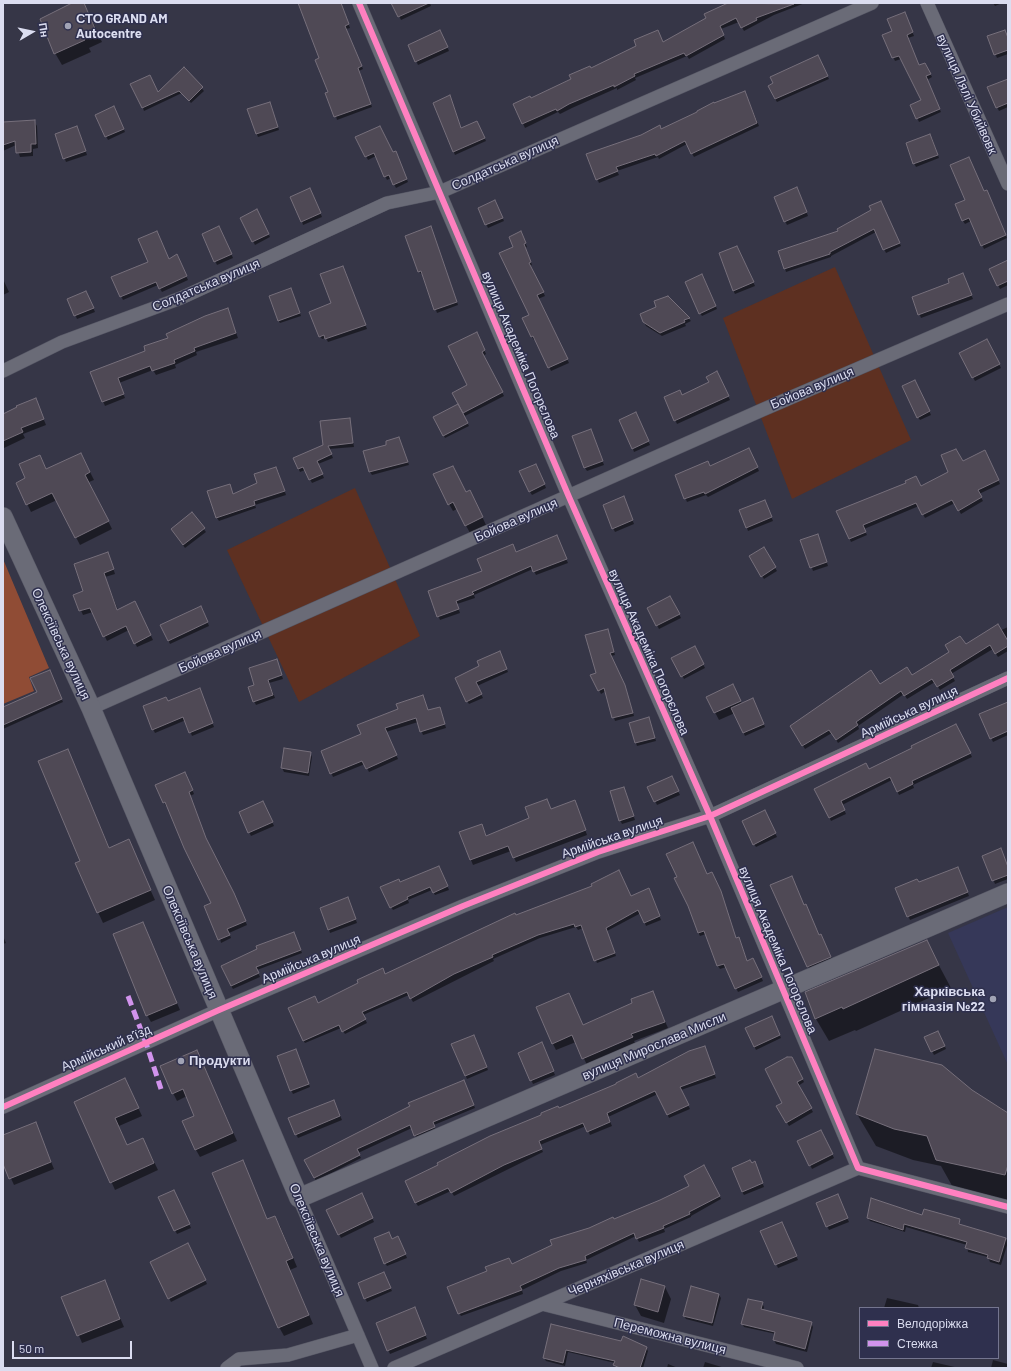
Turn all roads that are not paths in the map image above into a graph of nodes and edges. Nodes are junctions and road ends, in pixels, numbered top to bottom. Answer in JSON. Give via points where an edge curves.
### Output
{"nodes":[{"id":1,"x":359,"y":3,"type":"edge"},
{"id":2,"x":872,"y":3,"type":"edge"},
{"id":3,"x":927,"y":3,"type":"edge"},
{"id":4,"x":1008,"y":184,"type":"edge"},
{"id":5,"x":440,"y":192,"type":"junction"},
{"id":6,"x":1008,"y":304,"type":"edge"},
{"id":7,"x":3,"y":370,"type":"edge"},
{"id":8,"x":569,"y":497,"type":"junction"},
{"id":9,"x":3,"y":517,"type":"edge"},
{"id":10,"x":1008,"y":678,"type":"edge"},
{"id":11,"x":91,"y":708,"type":"junction"},
{"id":12,"x":710,"y":816,"type":"junction"},
{"id":13,"x":1008,"y":893,"type":"edge"},
{"id":14,"x":784,"y":991,"type":"junction"},
{"id":15,"x":219,"y":1010,"type":"junction"},
{"id":16,"x":3,"y":1107,"type":"edge"},
{"id":17,"x":858,"y":1168,"type":"junction"},
{"id":18,"x":299,"y":1198,"type":"junction"},
{"id":19,"x":1008,"y":1207,"type":"edge"},
{"id":20,"x":542,"y":1304,"type":"junction"},
{"id":21,"x":358,"y":1335,"type":"junction"},
{"id":22,"x":227,"y":1368,"type":"edge"},
{"id":23,"x":372,"y":1368,"type":"edge"},
{"id":24,"x":394,"y":1368,"type":"edge"},
{"id":25,"x":797,"y":1368,"type":"edge"}],
"edges":[{"from":1,"to":5,"type":"street","name":"вулиця Академіка Погорєлова"},
{"from":2,"to":5,"type":"street","name":"Солдатська вулиця"},
{"from":3,"to":4,"type":"street","name":"вулиця Лялі Убийвовк"},
{"from":5,"to":7,"type":"street","name":"Солдатська вулиця","via":[[387,203],[181,298],[62,342]]},
{"from":5,"to":8,"type":"street","name":"вулиця Академіка Погорєлова"},
{"from":6,"to":8,"type":"street","name":"Бойова вулиця"},
{"from":8,"to":11,"type":"street","name":"Бойова вулиця"},
{"from":8,"to":12,"type":"street","name":"вулиця Академіка Погорєлова"},
{"from":9,"to":11,"type":"street","name":"Олексіївська вулиця"},
{"from":10,"to":12,"type":"street","name":"Армійська вулиця"},
{"from":11,"to":15,"type":"street","name":"Олексіївська вулиця"},
{"from":12,"to":14,"type":"street","name":"вулиця Академіка Погорєлова"},
{"from":12,"to":15,"type":"street","name":"Армійська вулиця","via":[[598,852],[463,906]]},
{"from":13,"to":14,"type":"street","name":"вулиця Мирослава Мисли"},
{"from":14,"to":17,"type":"street","name":"вулиця Академіка Погорєлова"},
{"from":14,"to":18,"type":"street","name":"вулиця Мирослава Мисли"},
{"from":15,"to":16,"type":"street","name":"Армійський в’їзд"},
{"from":15,"to":18,"type":"street","name":"Олексіївська вулиця"},
{"from":17,"to":19,"type":"street"},
{"from":17,"to":20,"type":"street","name":"Черняхівська вулиця"},
{"from":18,"to":21,"type":"street","name":"Олексіївська вулиця"},
{"from":20,"to":24,"type":"street","name":"Черняхівська вулиця"},
{"from":20,"to":25,"type":"street","name":"Переможна вулиця"},
{"from":21,"to":22,"type":"street","via":[[288,1355],[240,1359]]},
{"from":21,"to":23,"type":"street","name":"Олексіївська вулиця"}]}
